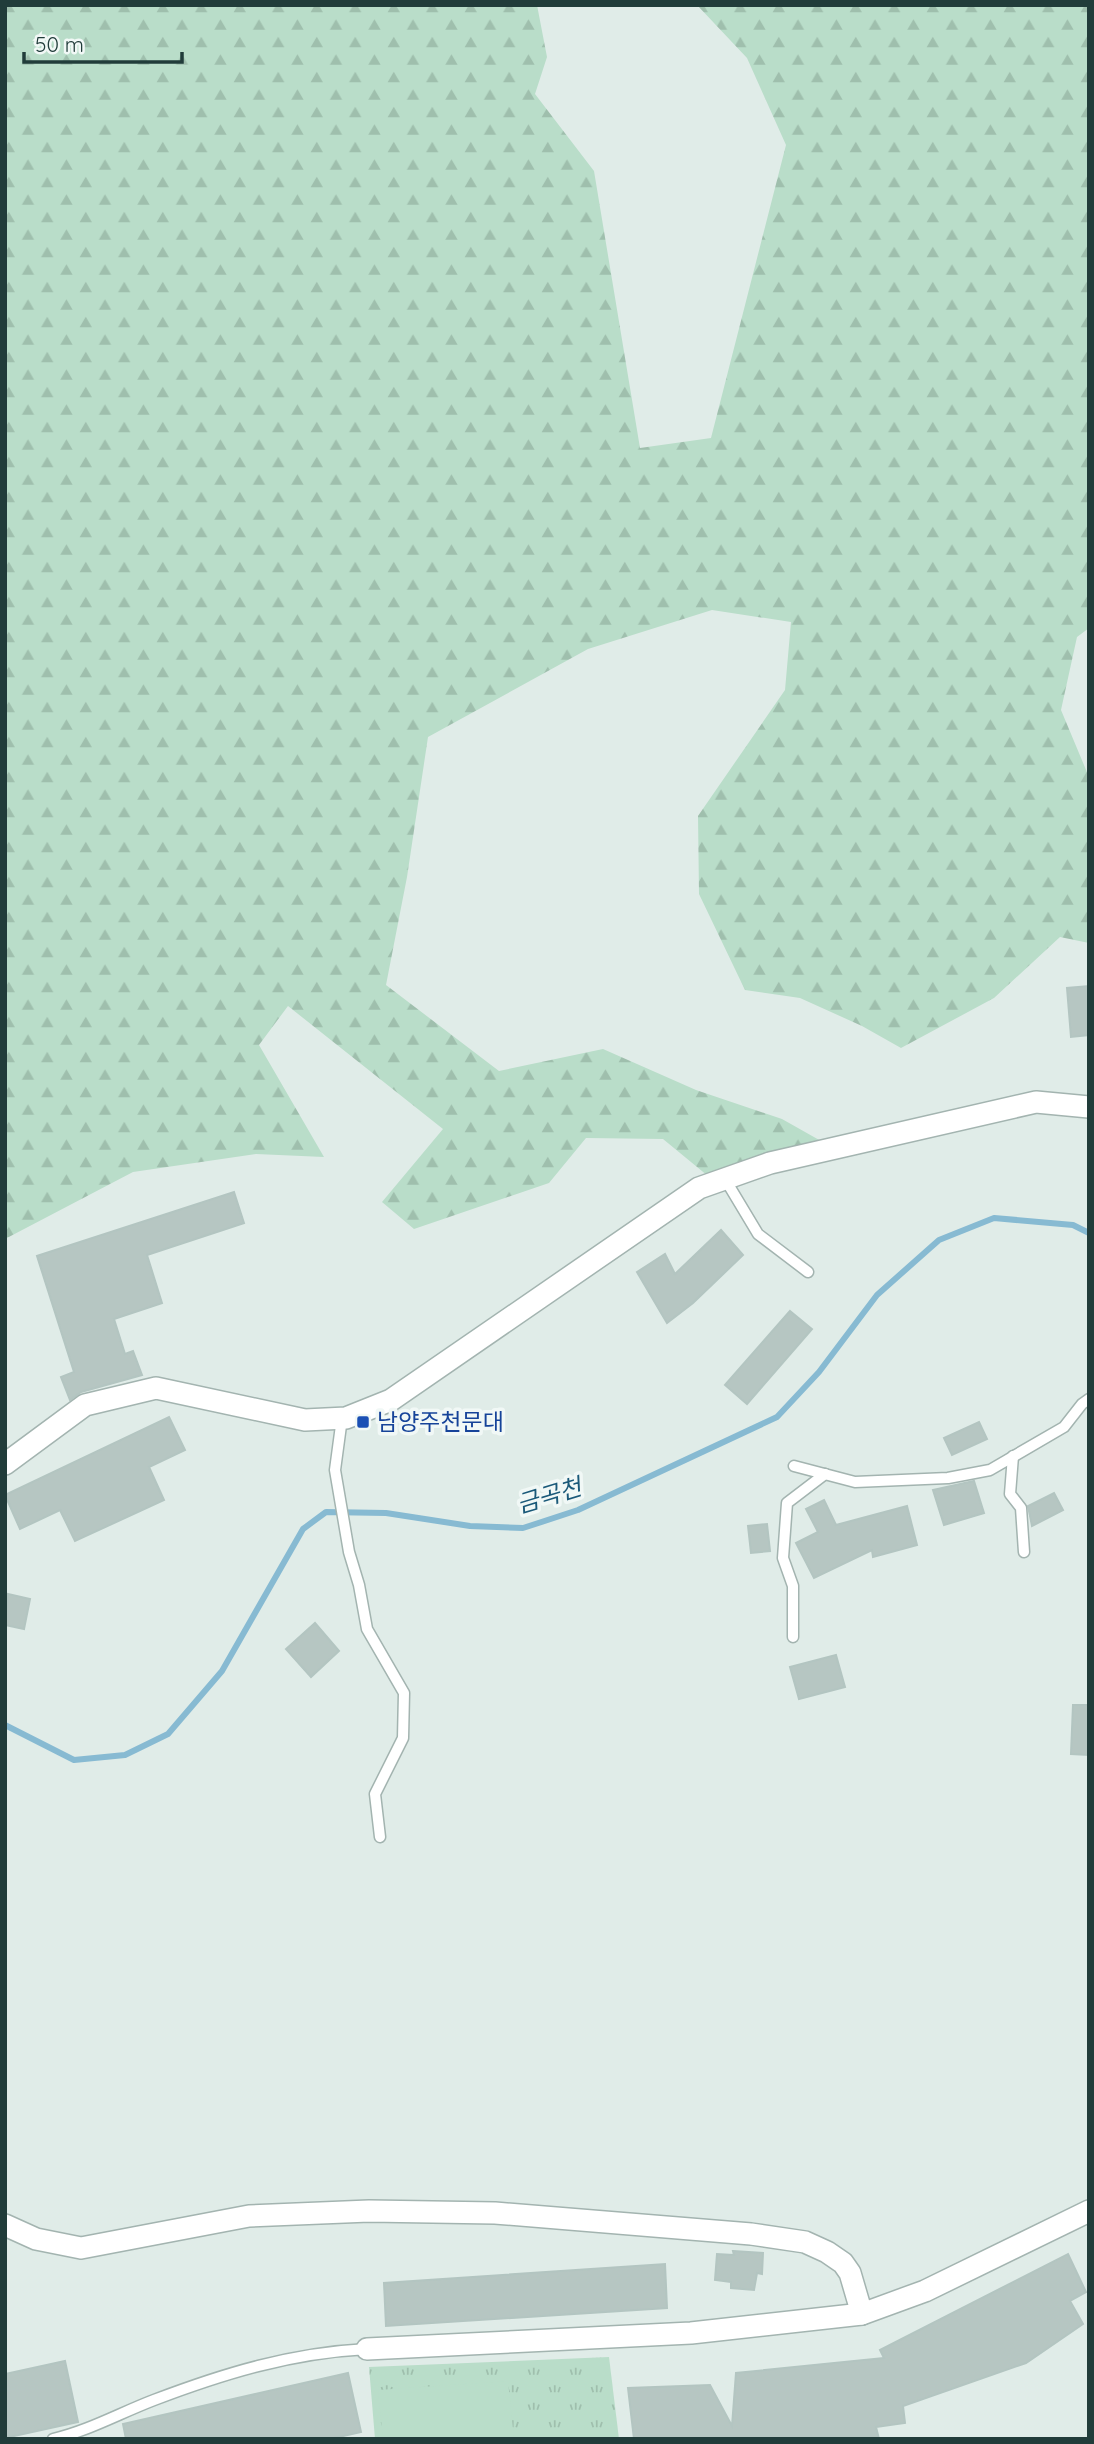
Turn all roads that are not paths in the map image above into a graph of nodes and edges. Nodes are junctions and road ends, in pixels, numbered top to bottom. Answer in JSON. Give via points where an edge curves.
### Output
{"nodes":[{"id":1,"x":1089,"y":1107,"type":"edge"},
{"id":2,"x":725,"y":1179,"type":"junction"},
{"id":3,"x":808,"y":1272,"type":"dead end"},
{"id":4,"x":1089,"y":1399,"type":"edge"},
{"id":5,"x":342,"y":1418,"type":"junction"},
{"id":6,"x":1013,"y":1456,"type":"junction"},
{"id":7,"x":5,"y":1464,"type":"edge"},
{"id":8,"x":794,"y":1466,"type":"dead end"},
{"id":9,"x":825,"y":1474,"type":"junction"},
{"id":10,"x":1024,"y":1552,"type":"dead end"},
{"id":11,"x":793,"y":1637,"type":"dead end"},
{"id":12,"x":380,"y":1837,"type":"dead end"},
{"id":13,"x":1089,"y":2211,"type":"edge"},
{"id":14,"x":5,"y":2224,"type":"edge"},
{"id":15,"x":850,"y":2276,"type":"junction"},
{"id":16,"x":862,"y":2314,"type":"junction"},
{"id":17,"x":834,"y":2317,"type":"junction"},
{"id":18,"x":367,"y":2349,"type":"joint"},
{"id":19,"x":53,"y":2439,"type":"edge"}],
"edges":[{"from":1,"to":2,"type":"street","via":[[1036,1102],[770,1163]]},
{"from":2,"to":3,"type":"lane","via":[[758,1234]]},
{"from":2,"to":5,"type":"street","via":[[699,1188],[391,1400]]},
{"from":4,"to":6,"type":"lane","via":[[1064,1427]]},
{"from":5,"to":7,"type":"street","via":[[305,1420],[156,1388],[85,1405]]},
{"from":5,"to":12,"type":"lane","via":[[335,1470],[349,1552],[367,1629],[404,1693],[403,1738],[375,1794]]},
{"from":6,"to":9,"type":"lane","via":[[990,1470],[948,1478],[855,1482]]},
{"from":6,"to":10,"type":"lane","via":[[1010,1494],[1021,1508]]},
{"from":8,"to":9,"type":"lane"},
{"from":9,"to":11,"type":"lane","via":[[787,1503],[783,1558],[793,1587]]},
{"from":13,"to":16,"type":"street","via":[[925,2291]]},
{"from":14,"to":15,"type":"street","via":[[36,2239],[81,2248],[249,2216],[369,2211],[495,2213],[805,2242],[843,2263]]},
{"from":15,"to":16,"type":"street"},
{"from":15,"to":17,"type":"lane","via":[[847,2302]]},
{"from":16,"to":17,"type":"street"},
{"from":17,"to":18,"type":"street","via":[[691,2333]]},
{"from":18,"to":19,"type":"lane","via":[[323,2351],[230,2372]]}]}
